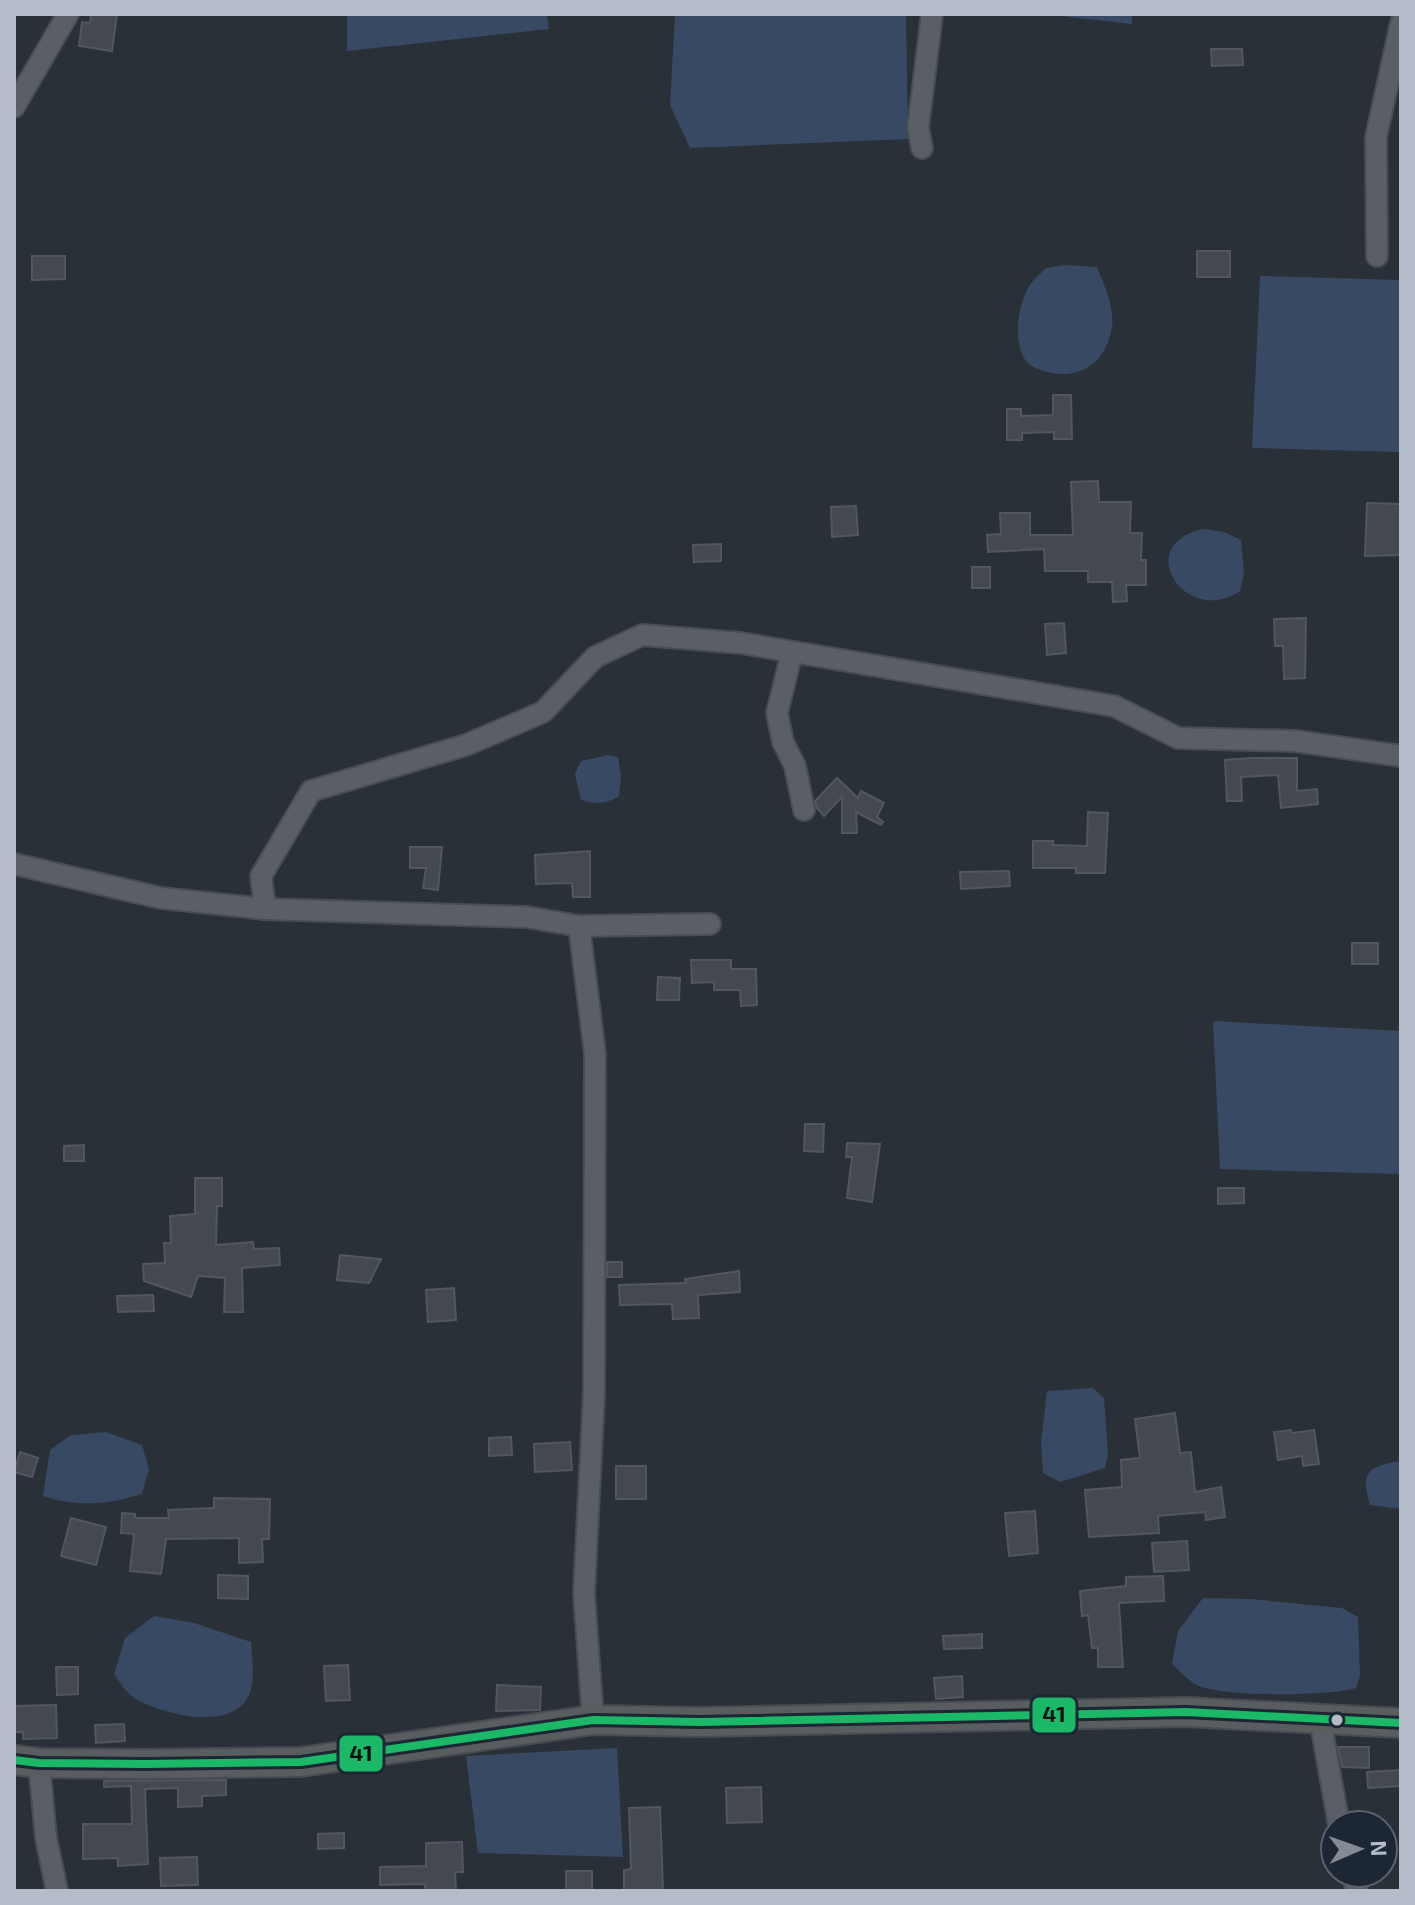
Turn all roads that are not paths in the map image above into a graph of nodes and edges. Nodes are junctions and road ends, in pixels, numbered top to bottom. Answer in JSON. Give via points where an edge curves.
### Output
{"nodes":[{"id":1,"x":68,"y":14,"type":"edge"},
{"id":2,"x":932,"y":14,"type":"edge"},
{"id":3,"x":1401,"y":23,"type":"edge"},
{"id":4,"x":14,"y":107,"type":"edge"},
{"id":5,"x":922,"y":148,"type":"dead end"},
{"id":6,"x":1377,"y":256,"type":"dead end"},
{"id":7,"x":792,"y":652,"type":"junction"},
{"id":8,"x":1401,"y":756,"type":"edge"},
{"id":9,"x":804,"y":810,"type":"dead end"},
{"id":10,"x":14,"y":864,"type":"edge"},
{"id":11,"x":265,"y":909,"type":"junction"},
{"id":12,"x":710,"y":924,"type":"dead end"},
{"id":13,"x":579,"y":926,"type":"junction"},
{"id":14,"x":1320,"y":1719,"type":"junction"},
{"id":15,"x":593,"y":1720,"type":"junction"},
{"id":16,"x":1401,"y":1723,"type":"edge"},
{"id":17,"x":27,"y":1762,"type":"edge"},
{"id":18,"x":1336,"y":1809,"type":"edge"},
{"id":19,"x":57,"y":1891,"type":"edge"}],
"edges":[{"from":1,"to":4,"type":"street"},
{"from":2,"to":5,"type":"street","via":[[918,128]]},
{"from":3,"to":6,"type":"street","via":[[1376,137]]},
{"from":7,"to":8,"type":"street","via":[[1114,706],[1178,738],[1295,741]]},
{"from":7,"to":9,"type":"street","via":[[777,713]]},
{"from":7,"to":11,"type":"street","via":[[642,635],[595,657],[543,712],[466,745],[311,791],[261,876]]},
{"from":10,"to":11,"type":"street","via":[[161,898]]},
{"from":11,"to":13,"type":"street","via":[[527,917]]},
{"from":12,"to":13,"type":"street"},
{"from":13,"to":15,"type":"street","via":[[595,1054],[594,1393],[584,1593]]},
{"from":14,"to":15,"type":"highway","via":[[1186,1712]]},
{"from":14,"to":16,"type":"highway"},
{"from":14,"to":18,"type":"street"},
{"from":15,"to":17,"type":"highway","via":[[301,1762]]},
{"from":17,"to":19,"type":"street"}]}
